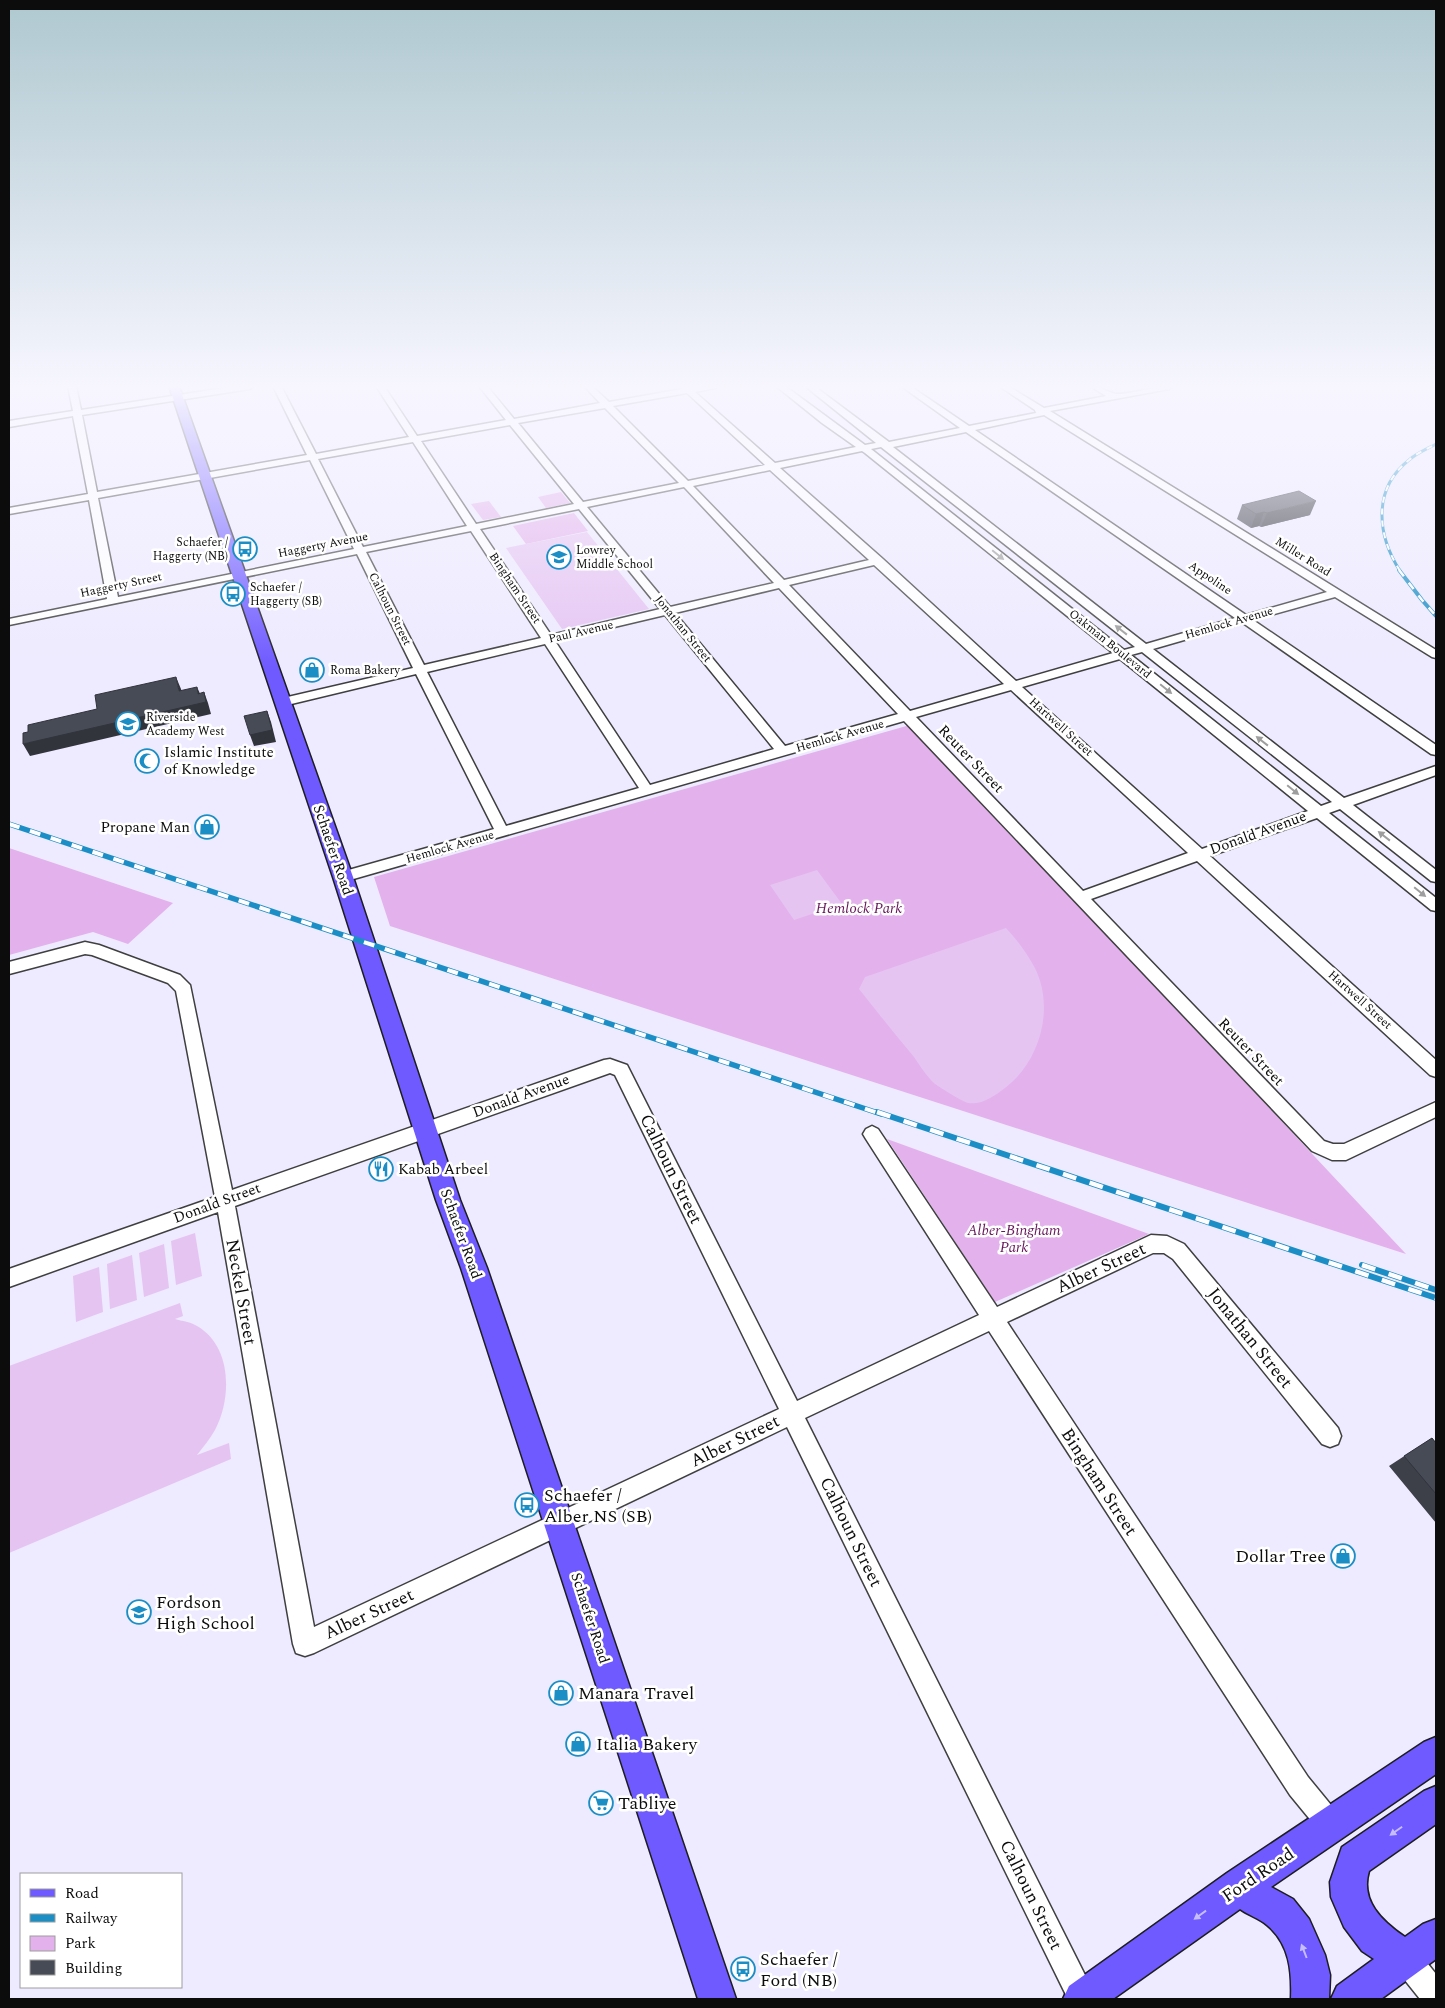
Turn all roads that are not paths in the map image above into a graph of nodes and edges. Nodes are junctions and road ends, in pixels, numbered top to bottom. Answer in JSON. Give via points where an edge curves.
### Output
{"nodes":[{"id":1,"x":90,"y":480,"type":"edge"},
{"id":2,"x":184,"y":480,"type":"edge"},
{"id":3,"x":206,"y":480,"type":"edge"},
{"id":4,"x":325,"y":480,"type":"edge"},
{"id":5,"x":442,"y":480,"type":"edge"},
{"id":6,"x":562,"y":480,"type":"edge"},
{"id":7,"x":682,"y":480,"type":"edge"},
{"id":8,"x":707,"y":480,"type":"edge"},
{"id":9,"x":789,"y":480,"type":"edge"},
{"id":10,"x":904,"y":480,"type":"edge"},
{"id":11,"x":929,"y":480,"type":"edge"},
{"id":12,"x":1042,"y":480,"type":"edge"},
{"id":13,"x":1155,"y":480,"type":"edge"},
{"id":14,"x":686,"y":484,"type":"junction"},
{"id":15,"x":93,"y":496,"type":"junction"},
{"id":16,"x":583,"y":505,"type":"junction"},
{"id":17,"x":9,"y":511,"type":"edge"},
{"id":18,"x":474,"y":527,"type":"junction"},
{"id":19,"x":993,"y":530,"type":"junction"},
{"id":20,"x":972,"y":534,"type":"junction"},
{"id":21,"x":360,"y":551,"type":"junction"},
{"id":22,"x":879,"y":561,"type":"junction"},
{"id":23,"x":239,"y":575,"type":"junction"},
{"id":24,"x":782,"y":584,"type":"junction"},
{"id":25,"x":1336,"y":592,"type":"junction"},
{"id":26,"x":113,"y":601,"type":"junction"},
{"id":27,"x":668,"y":611,"type":"junction"},
{"id":28,"x":1244,"y":619,"type":"junction"},
{"id":29,"x":9,"y":622,"type":"edge"},
{"id":30,"x":549,"y":639,"type":"junction"},
{"id":31,"x":1144,"y":648,"type":"junction"},
{"id":32,"x":1122,"y":654,"type":"junction"},
{"id":33,"x":1436,"y":655,"type":"edge"},
{"id":34,"x":421,"y":670,"type":"junction"},
{"id":35,"x":1015,"y":685,"type":"junction"},
{"id":36,"x":283,"y":702,"type":"junction"},
{"id":37,"x":908,"y":716,"type":"junction"},
{"id":38,"x":1436,"y":750,"type":"edge"},
{"id":39,"x":783,"y":752,"type":"junction"},
{"id":40,"x":1436,"y":770,"type":"edge"},
{"id":41,"x":648,"y":791,"type":"junction"},
{"id":42,"x":1342,"y":803,"type":"junction"},
{"id":43,"x":1319,"y":811,"type":"junction"},
{"id":44,"x":502,"y":832,"type":"junction"},
{"id":45,"x":1200,"y":854,"type":"junction"},
{"id":46,"x":1436,"y":876,"type":"edge"},
{"id":47,"x":343,"y":877,"type":"junction"},
{"id":48,"x":1080,"y":897,"type":"junction"},
{"id":49,"x":1436,"y":906,"type":"edge"},
{"id":50,"x":9,"y":968,"type":"edge"},
{"id":51,"x":617,"y":1067,"type":"joint"},
{"id":52,"x":1436,"y":1070,"type":"edge"},
{"id":53,"x":1436,"y":1109,"type":"edge"},
{"id":54,"x":426,"y":1130,"type":"junction"},
{"id":55,"x":872,"y":1134,"type":"dead end"},
{"id":56,"x":225,"y":1201,"type":"junction"},
{"id":57,"x":1167,"y":1244,"type":"joint"},
{"id":58,"x":9,"y":1278,"type":"edge"},
{"id":59,"x":992,"y":1319,"type":"junction"},
{"id":60,"x":792,"y":1414,"type":"junction"},
{"id":61,"x":1330,"y":1436,"type":"dead end"},
{"id":62,"x":559,"y":1526,"type":"junction"},
{"id":63,"x":305,"y":1644,"type":"joint"},
{"id":64,"x":1436,"y":1754,"type":"edge"},
{"id":65,"x":1436,"y":1803,"type":"edge"},
{"id":66,"x":1331,"y":1825,"type":"junction"},
{"id":67,"x":1240,"y":1886,"type":"junction"},
{"id":68,"x":1436,"y":1937,"type":"edge"},
{"id":69,"x":1406,"y":1959,"type":"junction"},
{"id":70,"x":1436,"y":1996,"type":"edge"},
{"id":71,"x":717,"y":1999,"type":"edge"},
{"id":72,"x":1082,"y":1999,"type":"edge"},
{"id":73,"x":1310,"y":1999,"type":"edge"},
{"id":74,"x":1350,"y":1999,"type":"edge"}],
"edges":[{"from":1,"to":15,"type":"street"},
{"from":2,"to":15,"type":"street"},
{"from":3,"to":23,"type":"main road","name":"Schaefer Road"},
{"from":4,"to":21,"type":"street","name":"Calhoun Street"},
{"from":5,"to":18,"type":"street","name":"Bingham Street"},
{"from":6,"to":16,"type":"street","name":"Jonathan Street"},
{"from":7,"to":14,"type":"street","name":"Reuter Street"},
{"from":8,"to":14,"type":"street","name":"Haggerty Avenue"},
{"from":9,"to":22,"type":"street","name":"Hartwell Street"},
{"from":10,"to":20,"type":"street","name":"Oakman Boulevard"},
{"from":11,"to":19,"type":"street","name":"Oakman Boulevard"},
{"from":12,"to":28,"type":"street","name":"Appoline"},
{"from":13,"to":25,"type":"street","name":"Miller Road"},
{"from":14,"to":16,"type":"street","name":"Haggerty Avenue"},
{"from":14,"to":24,"type":"street","name":"Reuter Street"},
{"from":15,"to":17,"type":"street"},
{"from":15,"to":26,"type":"street"},
{"from":16,"to":18,"type":"street","name":"Haggerty Avenue"},
{"from":16,"to":27,"type":"street","name":"Jonathan Street"},
{"from":18,"to":21,"type":"street","name":"Haggerty Avenue"},
{"from":18,"to":30,"type":"street","name":"Bingham Street"},
{"from":19,"to":20,"type":"street"},
{"from":31,"to":19,"type":"street","name":"Oakman Boulevard","one_way":true},
{"from":20,"to":32,"type":"street","name":"Oakman Boulevard","one_way":true},
{"from":21,"to":23,"type":"street","name":"Haggerty Avenue"},
{"from":21,"to":34,"type":"street","name":"Calhoun Street"},
{"from":22,"to":24,"type":"street","name":"Paul Avenue"},
{"from":22,"to":35,"type":"street","name":"Hartwell Street"},
{"from":23,"to":26,"type":"street","name":"Haggerty Street"},
{"from":23,"to":36,"type":"main road","name":"Schaefer Road"},
{"from":24,"to":27,"type":"street","name":"Paul Avenue"},
{"from":24,"to":37,"type":"street","name":"Reuter Street"},
{"from":25,"to":28,"type":"street","name":"Hemlock Avenue"},
{"from":25,"to":33,"type":"street","name":"Miller Road"},
{"from":26,"to":29,"type":"street","name":"Haggerty Street"},
{"from":27,"to":30,"type":"street","name":"Paul Avenue"},
{"from":27,"to":39,"type":"street","name":"Jonathan Street"},
{"from":28,"to":31,"type":"street","name":"Hemlock Avenue"},
{"from":28,"to":38,"type":"street","name":"Appoline"},
{"from":30,"to":34,"type":"street","name":"Paul Avenue"},
{"from":30,"to":41,"type":"street","name":"Bingham Street"},
{"from":31,"to":32,"type":"street","name":"Hemlock Avenue"},
{"from":42,"to":31,"type":"street","name":"Oakman Boulevard","one_way":true},
{"from":32,"to":35,"type":"street","name":"Hemlock Avenue"},
{"from":32,"to":43,"type":"street","name":"Oakman Boulevard","one_way":true},
{"from":34,"to":36,"type":"street","name":"Paul Avenue"},
{"from":34,"to":44,"type":"street","name":"Calhoun Street"},
{"from":35,"to":37,"type":"street","name":"Hemlock Avenue"},
{"from":35,"to":45,"type":"street","name":"Hartwell Street"},
{"from":36,"to":47,"type":"main road","name":"Schaefer Road"},
{"from":37,"to":39,"type":"street","name":"Hemlock Avenue"},
{"from":37,"to":48,"type":"street","name":"Reuter Street"},
{"from":39,"to":41,"type":"street","name":"Hemlock Avenue"},
{"from":40,"to":42,"type":"street","name":"Donald Avenue"},
{"from":41,"to":44,"type":"street","name":"Hemlock Avenue"},
{"from":42,"to":43,"type":"street","name":"Donald Avenue"},
{"from":46,"to":42,"type":"street","name":"Oakman Boulevard","one_way":true},
{"from":43,"to":45,"type":"street","name":"Donald Avenue"},
{"from":43,"to":49,"type":"street","name":"Oakman Boulevard","one_way":true},
{"from":44,"to":47,"type":"street","name":"Hemlock Avenue"},
{"from":45,"to":48,"type":"street","name":"Donald Avenue"},
{"from":45,"to":52,"type":"street","name":"Hartwell Street"},
{"from":47,"to":54,"type":"main road","name":"Schaefer Road"},
{"from":48,"to":53,"type":"street","name":"Reuter Street","via":[[1318,1146],[1332,1152],[1346,1152]]},
{"from":50,"to":56,"type":"street","name":"Neckel Street","via":[[82,948],[94,949],[174,978],[184,989]]},
{"from":51,"to":54,"type":"street","name":"Donald Avenue","via":[[604,1067]]},
{"from":51,"to":60,"type":"street","name":"Calhoun Street","via":[[623,1073]]},
{"from":54,"to":56,"type":"street","name":"Donald Street"},
{"from":54,"to":62,"type":"main road","name":"Schaefer Road"},
{"from":55,"to":59,"type":"street","name":"Bingham Street"},
{"from":56,"to":58,"type":"street","name":"Donald Street"},
{"from":56,"to":63,"type":"street","name":"Neckel Street"},
{"from":57,"to":59,"type":"street","name":"Alber Street","via":[[1151,1244]]},
{"from":57,"to":61,"type":"street","name":"Jonathan Street","via":[[1180,1253]]},
{"from":59,"to":60,"type":"street","name":"Alber Street"},
{"from":59,"to":66,"type":"street","name":"Bingham Street","via":[[1298,1786]]},
{"from":60,"to":62,"type":"street","name":"Alber Street"},
{"from":60,"to":72,"type":"street","name":"Calhoun Street"},
{"from":62,"to":63,"type":"street","name":"Alber Street"},
{"from":62,"to":71,"type":"main road","name":"Schaefer Road"},
{"from":64,"to":66,"type":"main road","name":"Ford Road"},
{"from":65,"to":69,"type":"main road","one_way":true,"via":[[1355,1860],[1348,1882],[1349,1897],[1357,1914],[1375,1938]]},
{"from":66,"to":67,"type":"main road","name":"Ford Road"},
{"from":67,"to":72,"type":"main road","name":"Ford Road","one_way":true},
{"from":73,"to":67,"type":"main road","one_way":true,"via":[[1309,1968],[1296,1932],[1280,1912]]},
{"from":68,"to":69,"type":"main road"},
{"from":69,"to":70,"type":"street"},
{"from":69,"to":74,"type":"main road"}]}
